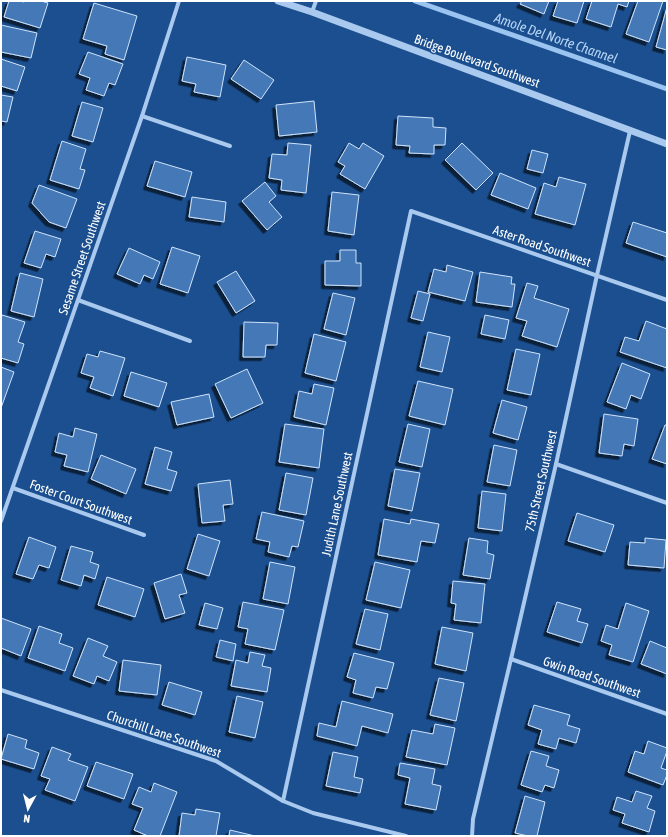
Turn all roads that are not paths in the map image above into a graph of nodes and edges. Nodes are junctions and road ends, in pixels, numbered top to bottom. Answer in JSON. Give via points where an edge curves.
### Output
{"nodes":[{"id":1,"x":179,"y":1,"type":"edge"},
{"id":2,"x":278,"y":1,"type":"edge"},
{"id":3,"x":316,"y":1,"type":"edge"},
{"id":4,"x":312,"y":12,"type":"junction"},
{"id":5,"x":142,"y":116,"type":"junction"},
{"id":6,"x":630,"y":131,"type":"junction"},
{"id":7,"x":667,"y":144,"type":"edge"},
{"id":8,"x":230,"y":146,"type":"dead end"},
{"id":9,"x":411,"y":211,"type":"joint"},
{"id":10,"x":597,"y":275,"type":"junction"},
{"id":11,"x":78,"y":300,"type":"junction"},
{"id":12,"x":667,"y":300,"type":"edge"},
{"id":13,"x":190,"y":341,"type":"dead end"},
{"id":14,"x":556,"y":464,"type":"junction"},
{"id":15,"x":12,"y":488,"type":"junction"},
{"id":16,"x":667,"y":503,"type":"edge"},
{"id":17,"x":1,"y":521,"type":"edge"},
{"id":18,"x":144,"y":535,"type":"dead end"},
{"id":19,"x":511,"y":659,"type":"junction"},
{"id":20,"x":1,"y":690,"type":"edge"},
{"id":21,"x":667,"y":714,"type":"edge"},
{"id":22,"x":283,"y":801,"type":"junction"},
{"id":23,"x":406,"y":836,"type":"edge"},
{"id":24,"x":472,"y":836,"type":"edge"}],
"edges":[{"from":1,"to":5,"type":"street","name":"Sesame Street Southwest"},
{"from":2,"to":4,"type":"street","name":"Bridge Boulevard Southwest"},
{"from":3,"to":4,"type":"street"},
{"from":4,"to":6,"type":"street","name":"Bridge Boulevard Southwest"},
{"from":5,"to":8,"type":"street"},
{"from":5,"to":11,"type":"street","name":"Sesame Street Southwest"},
{"from":6,"to":7,"type":"street","name":"Bridge Boulevard Southwest"},
{"from":6,"to":10,"type":"street","name":"75th Street Southwest"},
{"from":9,"to":10,"type":"street","name":"Aster Road Southwest"},
{"from":9,"to":22,"type":"street","name":"Judith Lane Southwest"},
{"from":10,"to":12,"type":"street","name":"Aster Road Southwest"},
{"from":10,"to":14,"type":"street","name":"75th Street Southwest"},
{"from":11,"to":13,"type":"street"},
{"from":11,"to":15,"type":"street","name":"Sesame Street Southwest"},
{"from":14,"to":16,"type":"street"},
{"from":14,"to":19,"type":"street","name":"75th Street Southwest"},
{"from":15,"to":17,"type":"street","name":"Sesame Street Southwest"},
{"from":15,"to":18,"type":"street","name":"Foster Court Southwest"},
{"from":19,"to":21,"type":"street","name":"Gwin Road Southwest"},
{"from":19,"to":24,"type":"street","name":"75th Street Southwest","via":[[473,819]]},
{"from":20,"to":22,"type":"street","name":"Churchill Lane Southwest","via":[[216,761]]},
{"from":22,"to":23,"type":"street","name":"Churchill Lane Southwest","via":[[313,813]]}]}
